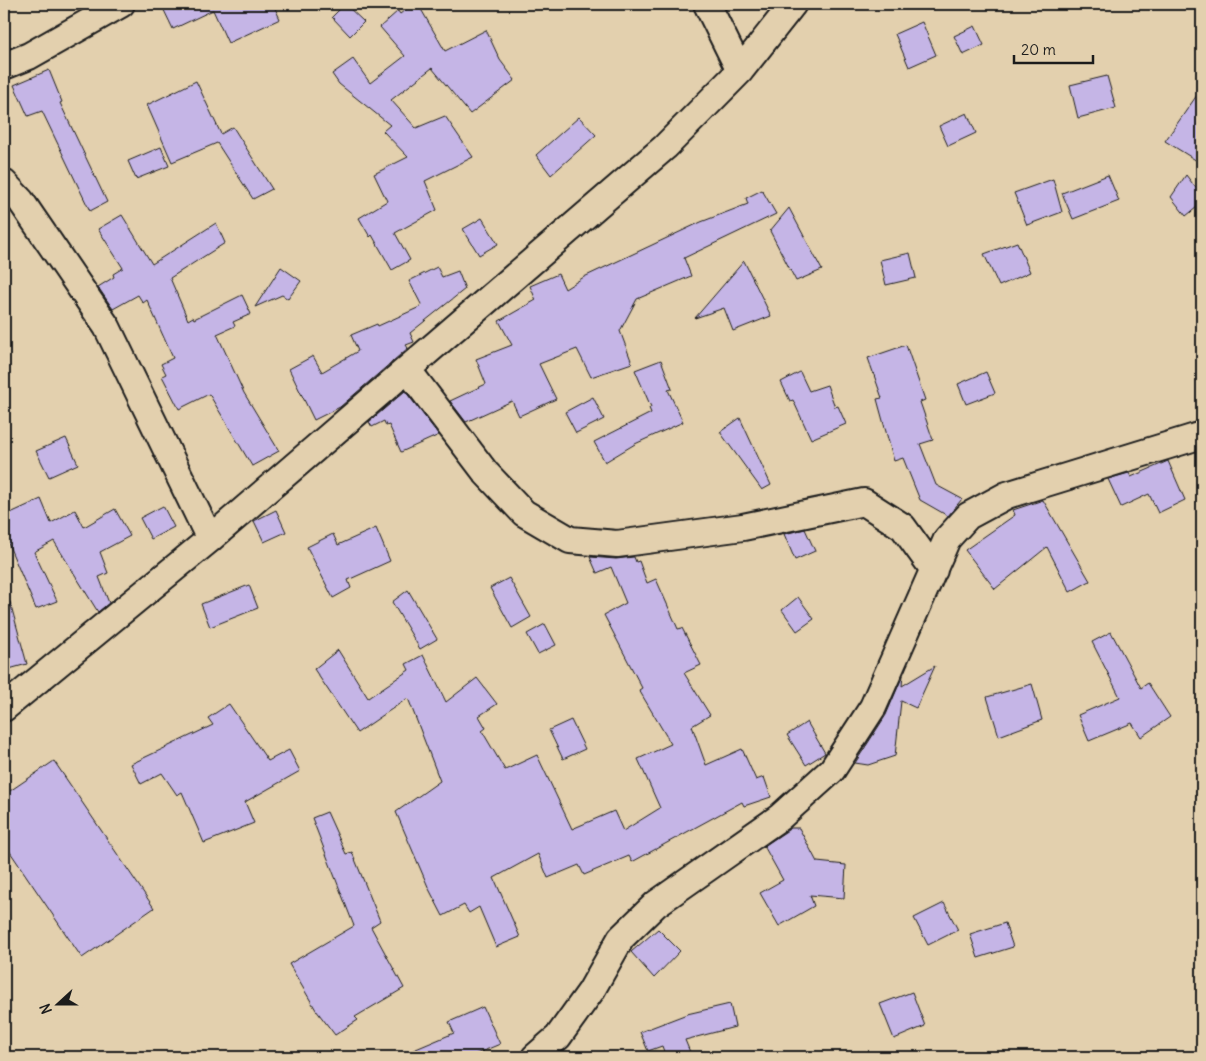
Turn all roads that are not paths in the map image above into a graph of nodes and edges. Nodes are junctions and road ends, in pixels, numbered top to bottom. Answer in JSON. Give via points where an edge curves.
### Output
{"nodes":[{"id":1,"x":122,"y":4,"type":"edge"},
{"id":2,"x":707,"y":4,"type":"edge"},
{"id":3,"x":793,"y":4,"type":"edge"},
{"id":4,"x":4,"y":66,"type":"edge"},
{"id":5,"x":740,"y":71,"type":"junction"},
{"id":6,"x":4,"y":183,"type":"edge"},
{"id":7,"x":408,"y":369,"type":"junction"},
{"id":8,"x":1202,"y":435,"type":"edge"},
{"id":9,"x":210,"y":539,"type":"junction"},
{"id":10,"x":934,"y":570,"type":"junction"},
{"id":11,"x":4,"y":708,"type":"edge"},
{"id":12,"x":535,"y":1057,"type":"edge"}],
"edges":[{"from":1,"to":4,"type":"street","via":[[29,56]]},
{"from":2,"to":5,"type":"street"},
{"from":3,"to":5,"type":"street"},
{"from":5,"to":7,"type":"street","via":[[666,147]]},
{"from":6,"to":9,"type":"street","via":[[21,201],[107,326]]},
{"from":7,"to":9,"type":"street"},
{"from":7,"to":10,"type":"street","via":[[486,473],[524,513],[570,540],[617,544],[743,527],[864,502],[903,528]]},
{"from":8,"to":10,"type":"street","via":[[1007,495],[968,516],[948,539]]},
{"from":9,"to":11,"type":"street"},
{"from":10,"to":12,"type":"street","via":[[873,707],[832,770],[780,817],[656,904],[621,938],[592,991],[558,1038]]}]}
